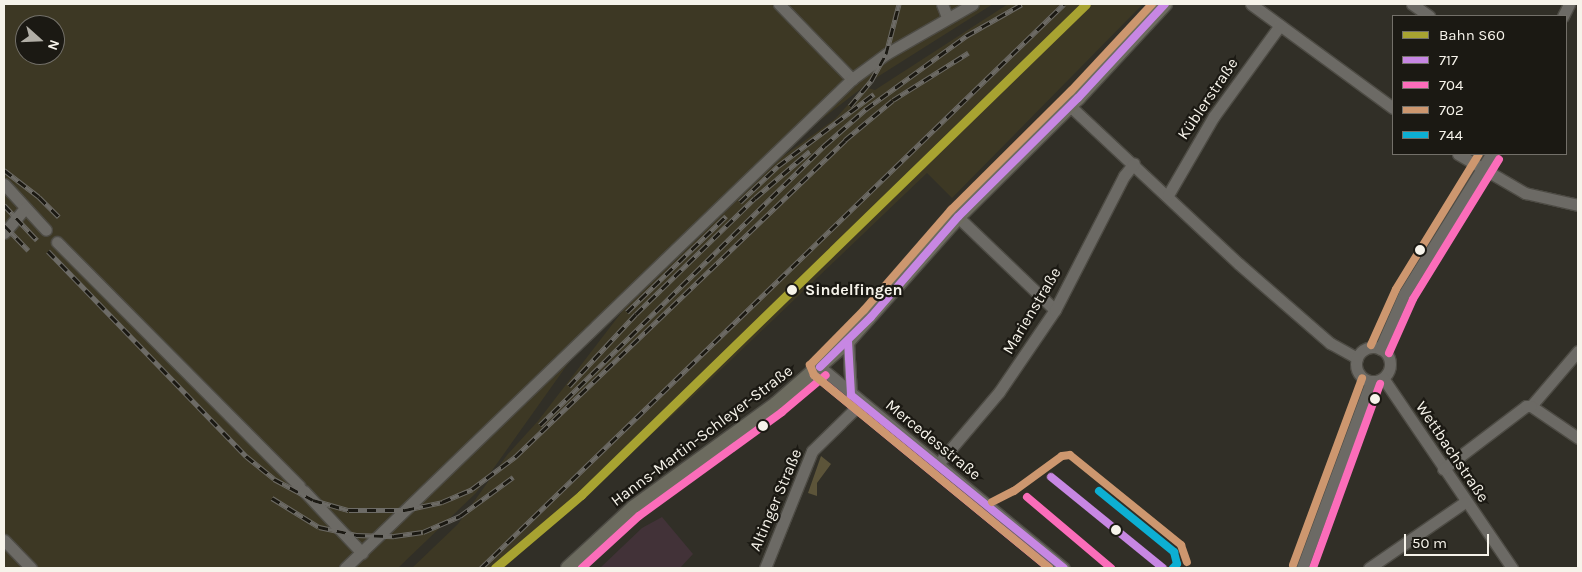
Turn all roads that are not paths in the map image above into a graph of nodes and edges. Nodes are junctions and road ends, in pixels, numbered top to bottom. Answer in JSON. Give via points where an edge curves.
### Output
{"nodes":[{"id":1,"x":779,"y":4,"type":"edge"},
{"id":2,"x":942,"y":4,"type":"edge"},
{"id":3,"x":973,"y":4,"type":"edge"},
{"id":4,"x":1165,"y":4,"type":"edge"},
{"id":5,"x":1251,"y":4,"type":"edge"},
{"id":6,"x":1412,"y":4,"type":"edge"},
{"id":7,"x":1567,"y":9,"type":"edge"},
{"id":8,"x":1578,"y":12,"type":"edge"},
{"id":9,"x":1428,"y":15,"type":"edge"},
{"id":10,"x":947,"y":17,"type":"junction"},
{"id":11,"x":1280,"y":25,"type":"junction"},
{"id":12,"x":852,"y":79,"type":"junction"},
{"id":13,"x":1070,"y":106,"type":"junction"},
{"id":14,"x":1392,"y":107,"type":"edge"},
{"id":15,"x":1459,"y":155,"type":"edge"},
{"id":16,"x":1490,"y":155,"type":"edge"},
{"id":17,"x":1134,"y":163,"type":"junction"},
{"id":18,"x":1481,"y":170,"type":"junction"},
{"id":19,"x":4,"y":184,"type":"edge"},
{"id":20,"x":1168,"y":195,"type":"junction"},
{"id":21,"x":1578,"y":205,"type":"edge"},
{"id":22,"x":26,"y":208,"type":"junction"},
{"id":23,"x":958,"y":217,"type":"junction"},
{"id":24,"x":46,"y":230,"type":"dead end"},
{"id":25,"x":4,"y":233,"type":"edge"},
{"id":26,"x":57,"y":242,"type":"dead end"},
{"id":27,"x":1054,"y":310,"type":"junction"},
{"id":28,"x":848,"y":341,"type":"junction"},
{"id":29,"x":1380,"y":349,"type":"junction"},
{"id":30,"x":1578,"y":351,"type":"edge"},
{"id":31,"x":1357,"y":358,"type":"junction"},
{"id":32,"x":820,"y":367,"type":"junction"},
{"id":33,"x":1383,"y":378,"type":"junction"},
{"id":34,"x":1371,"y":381,"type":"junction"},
{"id":35,"x":851,"y":395,"type":"junction"},
{"id":36,"x":861,"y":402,"type":"junction"},
{"id":37,"x":1532,"y":406,"type":"junction"},
{"id":38,"x":1578,"y":438,"type":"edge"},
{"id":39,"x":938,"y":464,"type":"junction"},
{"id":40,"x":1443,"y":469,"type":"junction"},
{"id":41,"x":1465,"y":502,"type":"junction"},
{"id":42,"x":4,"y":540,"type":"edge"},
{"id":43,"x":362,"y":552,"type":"junction"},
{"id":44,"x":31,"y":568,"type":"edge"},
{"id":45,"x":345,"y":568,"type":"edge"},
{"id":46,"x":568,"y":568,"type":"edge"},
{"id":47,"x":765,"y":568,"type":"edge"},
{"id":48,"x":1064,"y":568,"type":"edge"},
{"id":49,"x":1302,"y":568,"type":"edge"},
{"id":50,"x":1369,"y":568,"type":"edge"},
{"id":51,"x":1512,"y":568,"type":"edge"}],
"edges":[{"from":1,"to":12,"type":"street"},
{"from":2,"to":10,"type":"street"},
{"from":3,"to":10,"type":"street"},
{"from":4,"to":13,"type":"main road","name":"Hanns-Martin-Schleyer-Straße"},
{"from":5,"to":11,"type":"street"},
{"from":6,"to":9,"type":"street"},
{"from":7,"to":8,"type":"street"},
{"from":10,"to":12,"type":"street"},
{"from":11,"to":14,"type":"street"},
{"from":11,"to":20,"type":"street","name":"Küblerstraße","via":[[1214,116]]},
{"from":12,"to":43,"type":"street"},
{"from":13,"to":17,"type":"street"},
{"from":13,"to":23,"type":"main road","name":"Hanns-Martin-Schleyer-Straße"},
{"from":15,"to":18,"type":"street"},
{"from":16,"to":18,"type":"street"},
{"from":17,"to":20,"type":"street"},
{"from":17,"to":27,"type":"street","name":"Marienstraße","via":[[1124,176]]},
{"from":18,"to":21,"type":"street","via":[[1525,193]]},
{"from":18,"to":29,"type":"street","via":[[1404,294]]},
{"from":19,"to":22,"type":"street"},
{"from":20,"to":31,"type":"street","via":[[1239,264],[1330,343]]},
{"from":22,"to":24,"type":"street"},
{"from":22,"to":25,"type":"street"},
{"from":23,"to":27,"type":"street"},
{"from":23,"to":28,"type":"main road","name":"Hanns-Martin-Schleyer-Straße"},
{"from":26,"to":43,"type":"street"},
{"from":27,"to":39,"type":"street","name":"Marienstraße","via":[[999,392]]},
{"from":28,"to":32,"type":"main road","name":"Hanns-Martin-Schleyer-Straße"},
{"from":28,"to":35,"type":"street"},
{"from":29,"to":31,"type":"street","via":[[1364,350]]},
{"from":29,"to":33,"type":"street","via":[[1389,362]]},
{"from":30,"to":37,"type":"street"},
{"from":31,"to":34,"type":"street","via":[[1358,373]]},
{"from":32,"to":35,"type":"street","name":"Mercedesstraße"},
{"from":32,"to":46,"type":"main road","name":"Hanns-Martin-Schleyer-Straße","via":[[776,404],[633,508]]},
{"from":33,"to":34,"type":"street"},
{"from":33,"to":40,"type":"street","name":"Wettbachstraße"},
{"from":34,"to":49,"type":"street"},
{"from":35,"to":36,"type":"street","name":"Mercedesstraße"},
{"from":36,"to":39,"type":"street","name":"Mercedesstraße"},
{"from":36,"to":47,"type":"street","name":"Altinger Straße","via":[[812,452]]},
{"from":37,"to":38,"type":"street"},
{"from":37,"to":40,"type":"street","via":[[1526,406]]},
{"from":39,"to":48,"type":"street","name":"Mercedesstraße"},
{"from":40,"to":41,"type":"street","name":"Wettbachstraße"},
{"from":41,"to":50,"type":"street"},
{"from":41,"to":51,"type":"street","name":"Wettbachstraße"},
{"from":42,"to":44,"type":"street"},
{"from":43,"to":45,"type":"street"}]}
